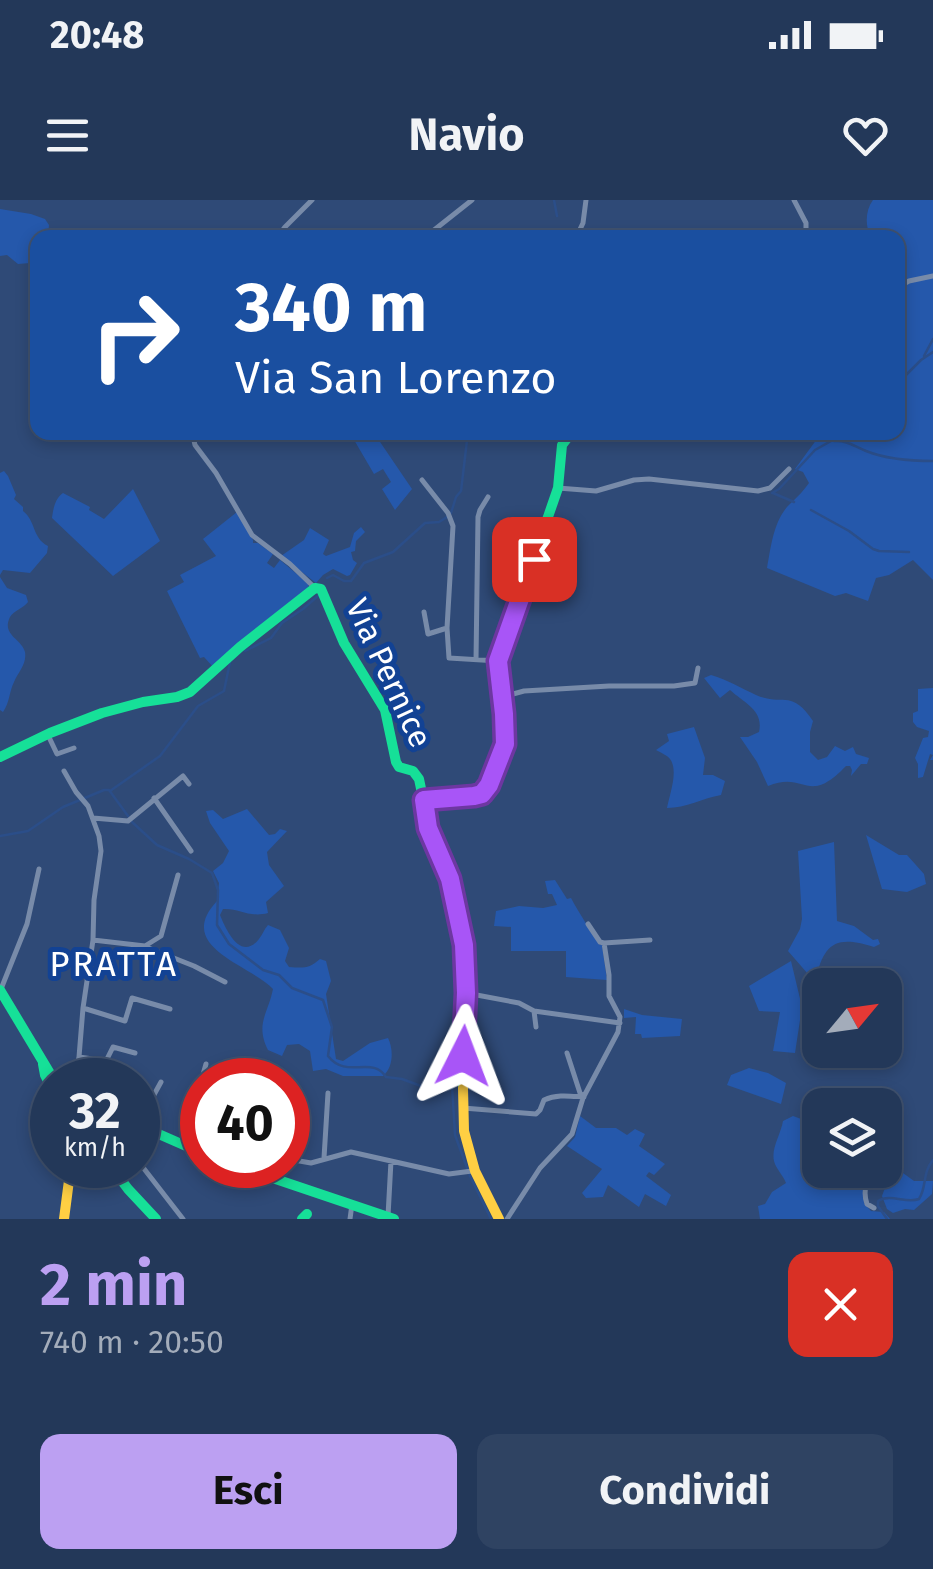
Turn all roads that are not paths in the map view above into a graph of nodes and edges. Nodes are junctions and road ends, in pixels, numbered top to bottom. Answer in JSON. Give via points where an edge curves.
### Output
{"nodes":[{"id":1,"x":312,"y":200,"type":"edge"},
{"id":2,"x":472,"y":200,"type":"edge"},
{"id":3,"x":586,"y":200,"type":"edge"},
{"id":4,"x":794,"y":200,"type":"edge"},
{"id":5,"x":282,"y":230,"type":"edge"},
{"id":6,"x":436,"y":230,"type":"edge"},
{"id":7,"x":580,"y":230,"type":"edge"},
{"id":8,"x":806,"y":230,"type":"edge"},
{"id":9,"x":933,"y":276,"type":"edge"},
{"id":10,"x":905,"y":283,"type":"edge"},
{"id":11,"x":194,"y":440,"type":"edge"},
{"id":12,"x":566,"y":440,"type":"edge"},
{"id":13,"x":788,"y":469,"type":"dead end"},
{"id":14,"x":422,"y":480,"type":"dead end"},
{"id":15,"x":558,"y":488,"type":"junction"},
{"id":16,"x":488,"y":497,"type":"dead end"},
{"id":17,"x":319,"y":590,"type":"junction"},
{"id":18,"x":424,"y":612,"type":"dead end"},
{"id":19,"x":447,"y":628,"type":"junction"},
{"id":20,"x":476,"y":660,"type":"junction"},
{"id":21,"x":498,"y":661,"type":"junction"},
{"id":22,"x":698,"y":668,"type":"dead end"},
{"id":23,"x":502,"y":697,"type":"junction"},
{"id":24,"x":47,"y":732,"type":"junction"},
{"id":25,"x":74,"y":748,"type":"dead end"},
{"id":26,"x":0,"y":757,"type":"edge"},
{"id":27,"x":64,"y":771,"type":"dead end"},
{"id":28,"x":189,"y":784,"type":"dead end"},
{"id":29,"x":154,"y":798,"type":"junction"},
{"id":30,"x":424,"y":800,"type":"junction"},
{"id":31,"x":93,"y":818,"type":"junction"},
{"id":32,"x":190,"y":851,"type":"dead end"},
{"id":33,"x":39,"y":869,"type":"dead end"},
{"id":34,"x":178,"y":875,"type":"dead end"},
{"id":35,"x":588,"y":924,"type":"dead end"},
{"id":36,"x":93,"y":940,"type":"junction"},
{"id":37,"x":650,"y":940,"type":"dead end"},
{"id":38,"x":604,"y":944,"type":"junction"},
{"id":39,"x":144,"y":946,"type":"junction"},
{"id":40,"x":225,"y":982,"type":"dead end"},
{"id":41,"x":0,"y":990,"type":"edge"},
{"id":42,"x":466,"y":993,"type":"junction"},
{"id":43,"x":82,"y":1008,"type":"junction"},
{"id":44,"x":170,"y":1009,"type":"dead end"},
{"id":45,"x":534,"y":1011,"type":"junction"},
{"id":46,"x":620,"y":1023,"type":"junction"},
{"id":47,"x":536,"y":1027,"type":"dead end"},
{"id":48,"x":135,"y":1053,"type":"dead end"},
{"id":49,"x":568,"y":1053,"type":"dead end"},
{"id":50,"x":79,"y":1056,"type":"joint"},
{"id":51,"x":41,"y":1058,"type":"edge"},
{"id":52,"x":328,"y":1093,"type":"dead end"},
{"id":53,"x":584,"y":1097,"type":"junction"},
{"id":54,"x":463,"y":1108,"type":"junction"},
{"id":55,"x":324,"y":1158,"type":"junction"},
{"id":56,"x":390,"y":1161,"type":"junction"},
{"id":57,"x":310,"y":1162,"type":"edge"},
{"id":58,"x":471,"y":1172,"type":"junction"},
{"id":59,"x":68,"y":1188,"type":"edge"},
{"id":60,"x":127,"y":1188,"type":"edge"},
{"id":61,"x":158,"y":1188,"type":"edge"},
{"id":62,"x":307,"y":1188,"type":"edge"},
{"id":63,"x":865,"y":1188,"type":"edge"},
{"id":64,"x":352,"y":1204,"type":"junction"},
{"id":65,"x":874,"y":1208,"type":"dead end"},
{"id":66,"x":391,"y":1217,"type":"edge"},
{"id":67,"x":64,"y":1219,"type":"edge"},
{"id":68,"x":156,"y":1219,"type":"edge"},
{"id":69,"x":182,"y":1219,"type":"edge"},
{"id":70,"x":350,"y":1219,"type":"edge"},
{"id":71,"x":503,"y":1219,"type":"edge"}],
"edges":[{"from":1,"to":5,"type":"street"},
{"from":2,"to":6,"type":"street"},
{"from":3,"to":7,"type":"street"},
{"from":4,"to":8,"type":"street"},
{"from":9,"to":10,"type":"street"},
{"from":11,"to":17,"type":"street","name":"Via Pernice","via":[[252,535]]},
{"from":12,"to":15,"type":"street"},
{"from":13,"to":15,"type":"street","via":[[758,491],[649,479],[596,491]]},
{"from":14,"to":19,"type":"street","via":[[452,520]]},
{"from":15,"to":21,"type":"street"},
{"from":16,"to":20,"type":"street","via":[[478,517]]},
{"from":17,"to":24,"type":"street","via":[[190,692]]},
{"from":17,"to":30,"type":"street","name":"Via Pernice","via":[[385,710],[396,762],[417,774]]},
{"from":18,"to":19,"type":"street","via":[[428,634]]},
{"from":19,"to":20,"type":"street","via":[[450,658]]},
{"from":20,"to":21,"type":"street"},
{"from":21,"to":23,"type":"street"},
{"from":22,"to":23,"type":"street","via":[[695,682],[674,686]]},
{"from":23,"to":30,"type":"street","via":[[505,744],[486,790]]},
{"from":24,"to":25,"type":"street","via":[[57,754]]},
{"from":24,"to":26,"type":"street"},
{"from":27,"to":31,"type":"street"},
{"from":28,"to":29,"type":"street","via":[[183,776]]},
{"from":29,"to":31,"type":"street","via":[[128,821]]},
{"from":29,"to":32,"type":"street"},
{"from":30,"to":42,"type":"street","via":[[454,898]]},
{"from":31,"to":36,"type":"street","via":[[101,851]]},
{"from":33,"to":41,"type":"street","via":[[27,924]]},
{"from":34,"to":39,"type":"street","via":[[161,936]]},
{"from":35,"to":38,"type":"street"},
{"from":36,"to":39,"type":"street"},
{"from":36,"to":43,"type":"street"},
{"from":37,"to":38,"type":"street"},
{"from":38,"to":46,"type":"street","via":[[609,996]]},
{"from":39,"to":40,"type":"street"},
{"from":41,"to":51,"type":"street"},
{"from":42,"to":45,"type":"street"},
{"from":42,"to":54,"type":"street"},
{"from":43,"to":44,"type":"street","via":[[125,1021],[132,998]]},
{"from":43,"to":50,"type":"street"},
{"from":45,"to":46,"type":"street"},
{"from":45,"to":47,"type":"street"},
{"from":46,"to":53,"type":"street"},
{"from":48,"to":50,"type":"street","via":[[113,1046],[106,1061]]},
{"from":49,"to":53,"type":"street"},
{"from":52,"to":55,"type":"street"},
{"from":53,"to":54,"type":"street","via":[[548,1098],[536,1114]]},
{"from":53,"to":71,"type":"street","via":[[572,1134]]},
{"from":54,"to":58,"type":"street"},
{"from":55,"to":56,"type":"street","via":[[351,1152]]},
{"from":55,"to":57,"type":"street"},
{"from":56,"to":58,"type":"street"},
{"from":56,"to":66,"type":"street"},
{"from":58,"to":71,"type":"street"},
{"from":59,"to":67,"type":"street"},
{"from":60,"to":68,"type":"street"},
{"from":61,"to":69,"type":"street"},
{"from":62,"to":64,"type":"street"},
{"from":63,"to":65,"type":"street"},
{"from":64,"to":66,"type":"street"},
{"from":64,"to":70,"type":"street"}]}
